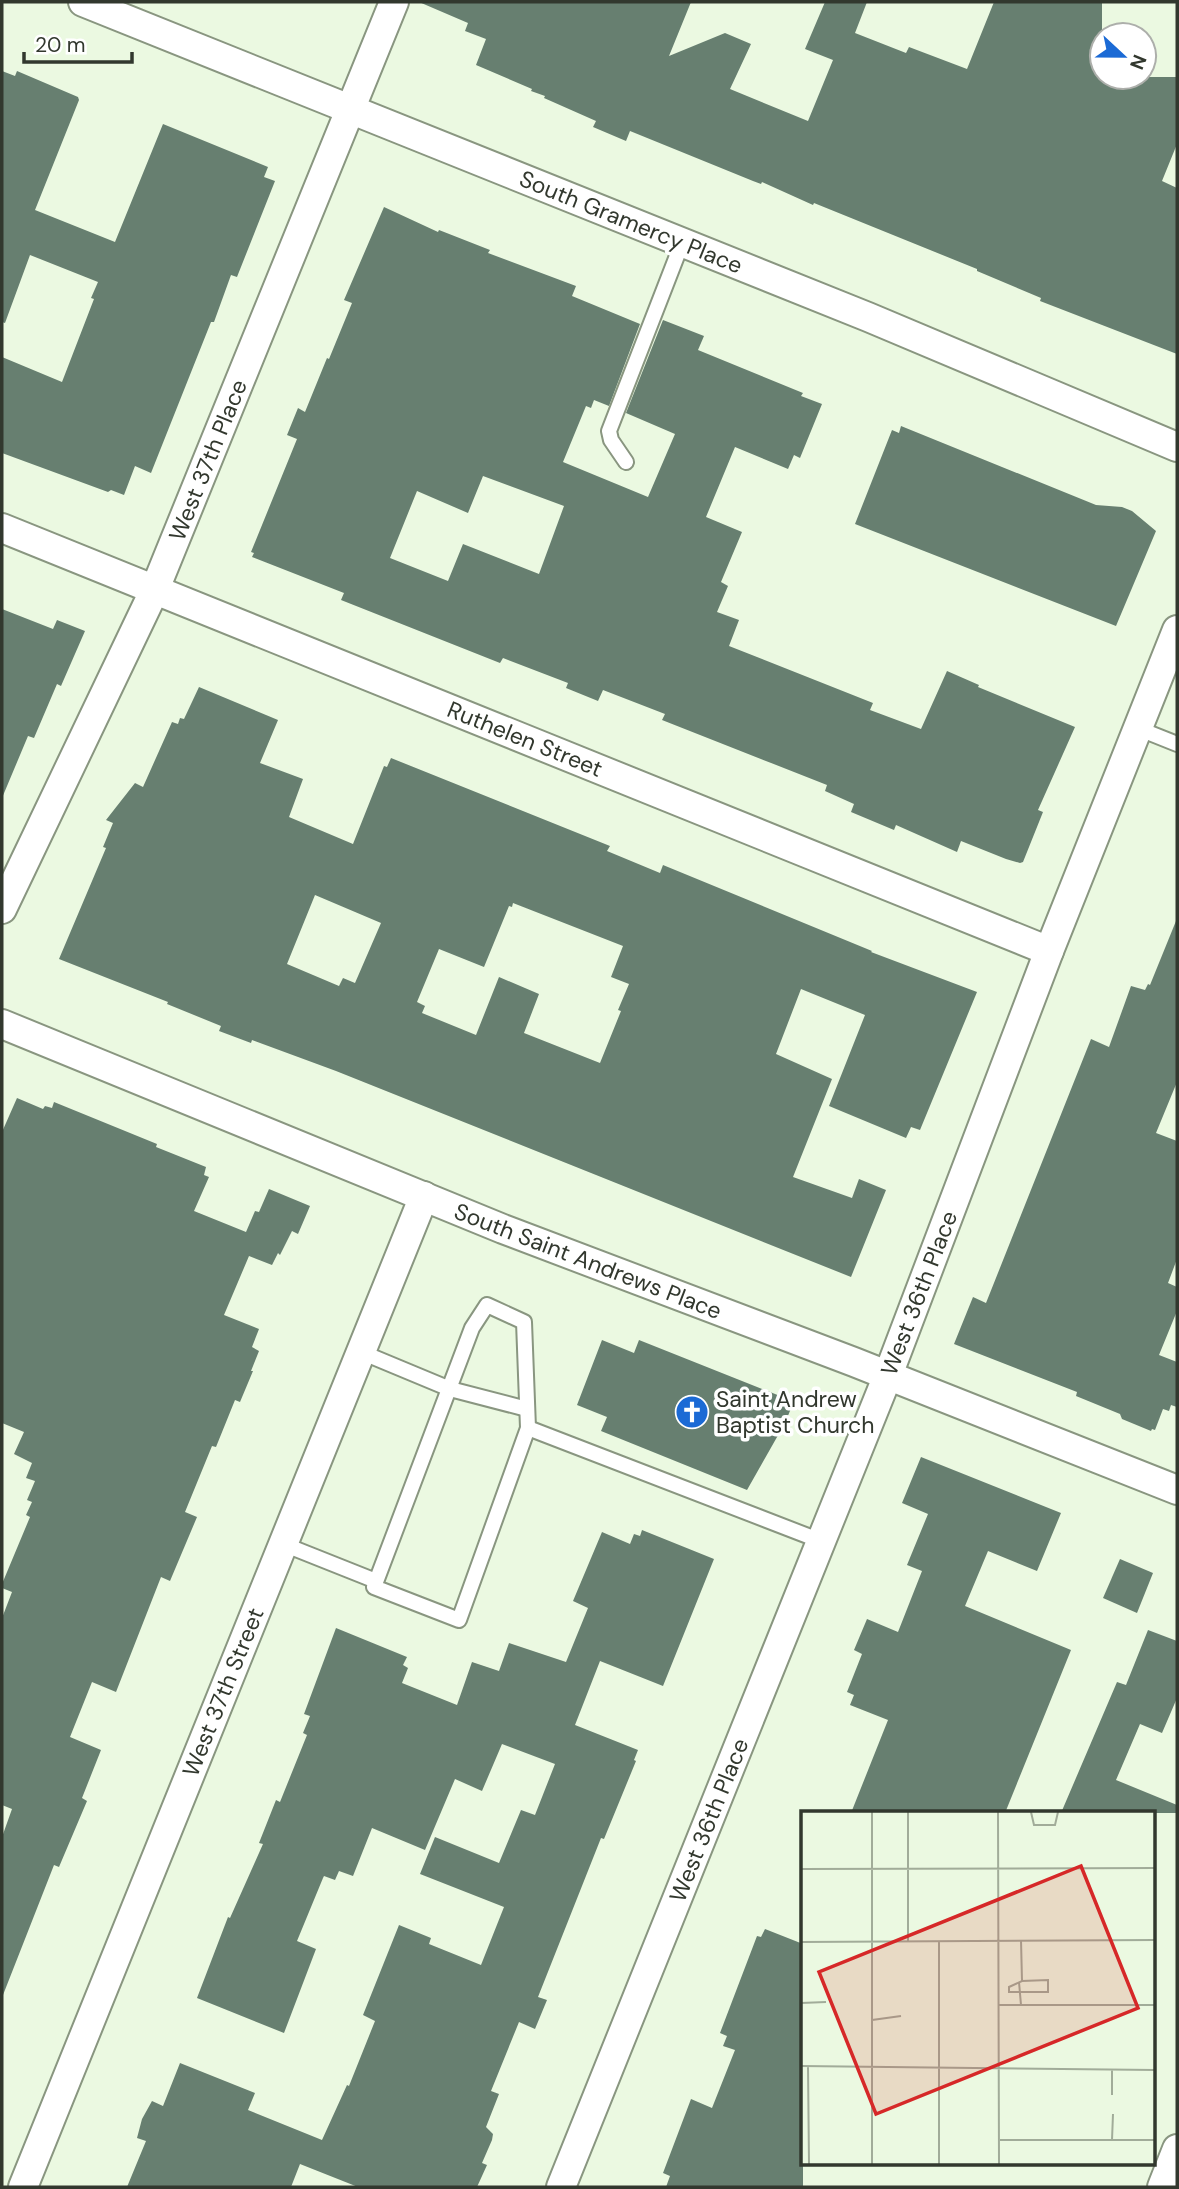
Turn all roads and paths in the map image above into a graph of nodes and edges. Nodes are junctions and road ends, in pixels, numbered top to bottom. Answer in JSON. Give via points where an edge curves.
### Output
{"nodes":[{"id":1,"x":83,"y":2,"type":"edge"},
{"id":2,"x":394,"y":2,"type":"edge"},
{"id":3,"x":349,"y":110,"type":"junction"},
{"id":4,"x":682,"y":243,"type":"junction"},
{"id":5,"x":1177,"y":447,"type":"edge"},
{"id":6,"x":626,"y":462,"type":"dead end"},
{"id":7,"x":2,"y":528,"type":"edge"},
{"id":8,"x":155,"y":589,"type":"junction"},
{"id":9,"x":1177,"y":630,"type":"edge"},
{"id":10,"x":1138,"y":728,"type":"junction"},
{"id":11,"x":1177,"y":744,"type":"edge"},
{"id":12,"x":2,"y":909,"type":"edge"},
{"id":13,"x":1049,"y":951,"type":"junction"},
{"id":14,"x":2,"y":1024,"type":"edge"},
{"id":15,"x":424,"y":1196,"type":"junction"},
{"id":16,"x":361,"y":1352,"type":"junction"},
{"id":17,"x":888,"y":1375,"type":"junction"},
{"id":18,"x":450,"y":1389,"type":"junction"},
{"id":19,"x":527,"y":1409,"type":"junction"},
{"id":20,"x":528,"y":1429,"type":"junction"},
{"id":21,"x":1177,"y":1490,"type":"edge"},
{"id":22,"x":821,"y":1541,"type":"junction"},
{"id":23,"x":283,"y":1544,"type":"junction"},
{"id":24,"x":376,"y":1581,"type":"junction"},
{"id":25,"x":1177,"y":2150,"type":"edge"},
{"id":26,"x":23,"y":2187,"type":"edge"},
{"id":27,"x":561,"y":2187,"type":"edge"},
{"id":28,"x":1162,"y":2187,"type":"edge"}],
"edges":[{"from":1,"to":3,"type":"street","name":"South Gramercy Place"},
{"from":2,"to":3,"type":"street","name":"West 37th Place"},
{"from":3,"to":4,"type":"street","name":"South Gramercy Place"},
{"from":3,"to":8,"type":"street","name":"West 37th Place"},
{"from":4,"to":5,"type":"street","name":"South Gramercy Place"},
{"from":4,"to":6,"type":"lane","via":[[609,431]]},
{"from":7,"to":8,"type":"street","name":"Ruthelen Street"},
{"from":8,"to":12,"type":"street","name":"West 37th Place"},
{"from":8,"to":13,"type":"street","name":"Ruthelen Street"},
{"from":9,"to":10,"type":"street","name":"West 36th Place"},
{"from":10,"to":11,"type":"lane"},
{"from":10,"to":13,"type":"street","name":"West 36th Place"},
{"from":13,"to":17,"type":"street","name":"West 36th Place"},
{"from":14,"to":15,"type":"street","name":"South Saint Andrews Place"},
{"from":15,"to":16,"type":"street","name":"West 37th Street"},
{"from":15,"to":17,"type":"street","name":"South Saint Andrews Place"},
{"from":16,"to":18,"type":"lane"},
{"from":16,"to":23,"type":"street","name":"West 37th Street"},
{"from":17,"to":21,"type":"street","name":"South Saint Andrews Place"},
{"from":17,"to":22,"type":"street","name":"West 36th Place"},
{"from":18,"to":19,"type":"lane"},
{"from":18,"to":19,"type":"lane","via":[[472,1328],[487,1306],[524,1322]]},
{"from":18,"to":24,"type":"lane"},
{"from":19,"to":20,"type":"lane"},
{"from":20,"to":22,"type":"lane"},
{"from":20,"to":24,"type":"lane","via":[[459,1620],[374,1587]]},
{"from":22,"to":27,"type":"street","name":"West 36th Place"},
{"from":23,"to":24,"type":"lane"},
{"from":23,"to":26,"type":"street","name":"West 37th Street"},
{"from":25,"to":28,"type":"street"}]}
